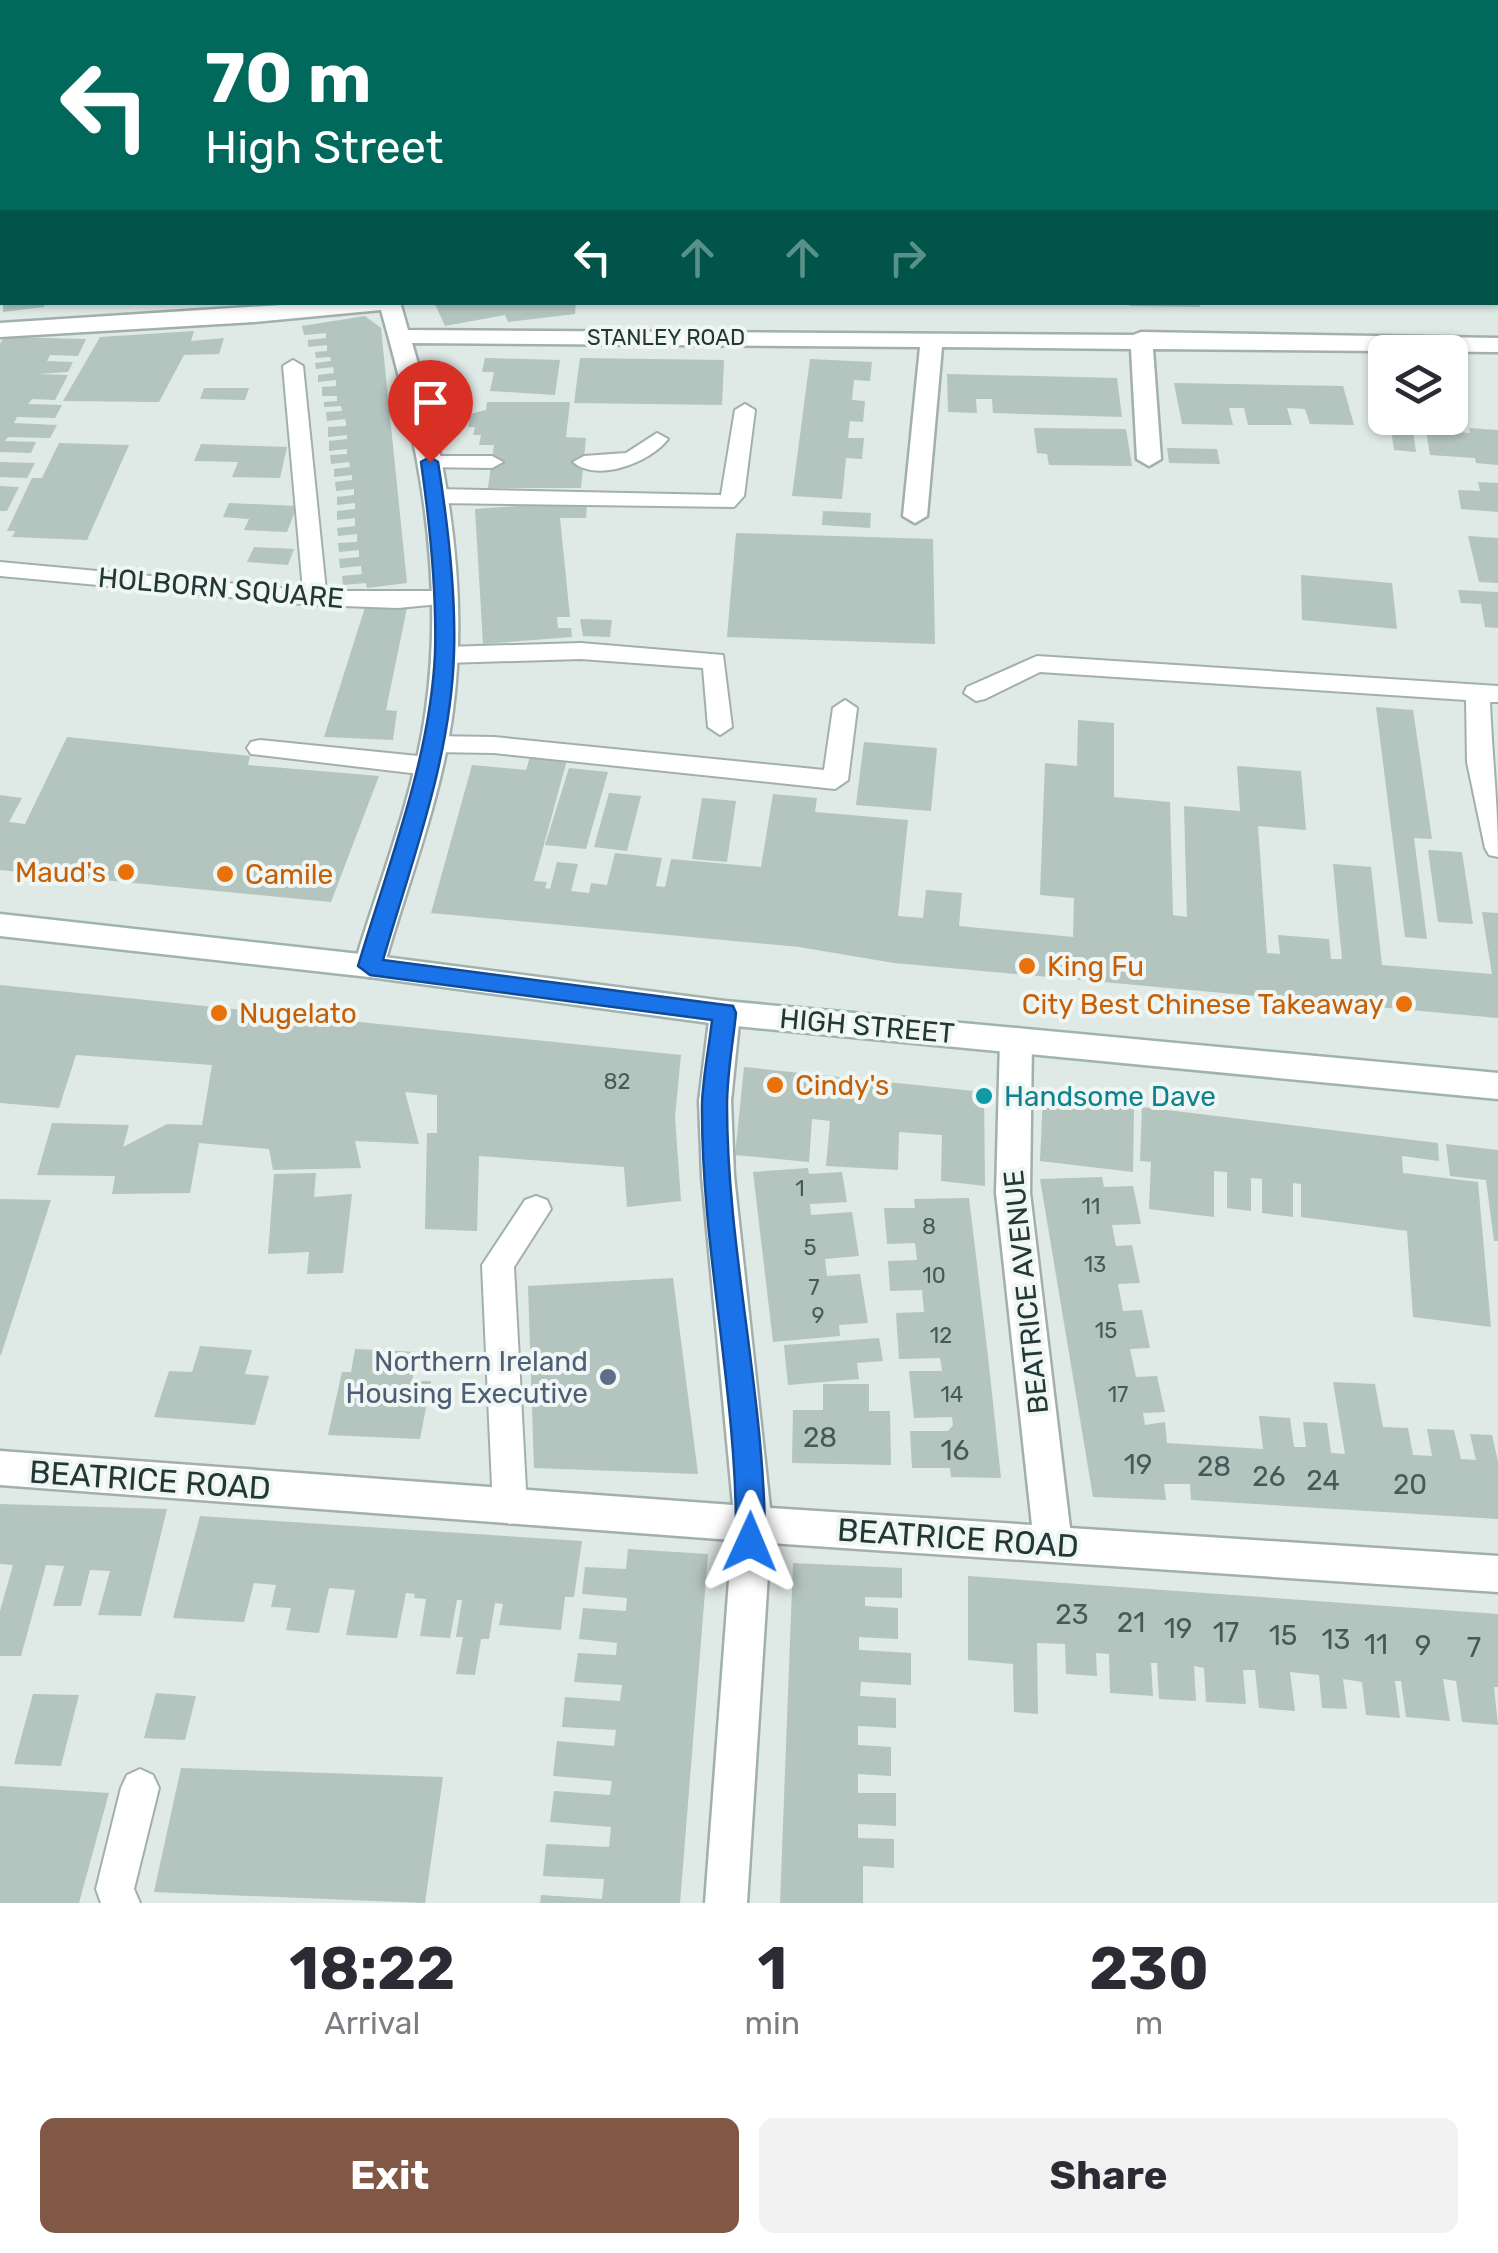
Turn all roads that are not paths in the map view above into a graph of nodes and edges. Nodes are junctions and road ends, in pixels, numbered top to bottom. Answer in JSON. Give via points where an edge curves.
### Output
{"nodes":[{"id":1,"x":368,"y":305,"type":"edge"},
{"id":2,"x":390,"y":305,"type":"edge"},
{"id":3,"x":0,"y":330,"type":"edge"},
{"id":4,"x":400,"y":336,"type":"junction"},
{"id":5,"x":932,"y":338,"type":"junction"},
{"id":6,"x":1140,"y":339,"type":"junction"},
{"id":7,"x":1498,"y":345,"type":"edge"},
{"id":8,"x":293,"y":366,"type":"dead end"},
{"id":9,"x":745,"y":410,"type":"dead end"},
{"id":10,"x":657,"y":439,"type":"dead end"},
{"id":11,"x":1149,"y":460,"type":"dead end"},
{"id":12,"x":430,"y":462,"type":"junction"},
{"id":13,"x":492,"y":462,"type":"dead end"},
{"id":14,"x":584,"y":462,"type":"dead end"},
{"id":15,"x":436,"y":496,"type":"junction"},
{"id":16,"x":914,"y":516,"type":"dead end"},
{"id":17,"x":0,"y":570,"type":"edge"},
{"id":18,"x":314,"y":598,"type":"junction"},
{"id":19,"x":442,"y":598,"type":"junction"},
{"id":20,"x":444,"y":655,"type":"junction"},
{"id":21,"x":976,"y":693,"type":"dead end"},
{"id":22,"x":1488,"y":694,"type":"edge"},
{"id":23,"x":845,"y":708,"type":"dead end"},
{"id":24,"x":720,"y":728,"type":"dead end"},
{"id":25,"x":260,"y":748,"type":"dead end"},
{"id":26,"x":430,"y":755,"type":"junction"},
{"id":27,"x":1498,"y":848,"type":"edge"},
{"id":28,"x":0,"y":925,"type":"edge"},
{"id":29,"x":370,"y":966,"type":"junction"},
{"id":30,"x":725,"y":1013,"type":"junction"},
{"id":31,"x":1016,"y":1040,"type":"junction"},
{"id":32,"x":1498,"y":1086,"type":"edge"},
{"id":33,"x":536,"y":1209,"type":"dead end"},
{"id":34,"x":0,"y":1468,"type":"edge"},
{"id":35,"x":510,"y":1508,"type":"junction"},
{"id":36,"x":752,"y":1524,"type":"junction"},
{"id":37,"x":1052,"y":1543,"type":"junction"},
{"id":38,"x":1498,"y":1574,"type":"edge"},
{"id":39,"x":140,"y":1788,"type":"dead end"},
{"id":40,"x":121,"y":1903,"type":"edge"},
{"id":41,"x":726,"y":1903,"type":"edge"}],
"edges":[{"from":1,"to":3,"type":"street"},
{"from":2,"to":4,"type":"street"},
{"from":4,"to":5,"type":"street","name":"STANLEY ROAD","via":[[542,327]]},
{"from":4,"to":12,"type":"street"},
{"from":5,"to":6,"type":"street","name":"STANLEY ROAD"},
{"from":5,"to":16,"type":"street"},
{"from":6,"to":7,"type":"street","name":"STANLEY ROAD"},
{"from":6,"to":11,"type":"street"},
{"from":8,"to":18,"type":"lane"},
{"from":9,"to":15,"type":"lane","via":[[733,496],[726,502]]},
{"from":10,"to":14,"type":"lane","via":[[630,462]]},
{"from":12,"to":13,"type":"lane"},
{"from":12,"to":15,"type":"street"},
{"from":15,"to":19,"type":"street"},
{"from":17,"to":18,"type":"lane","name":"HOLBORN SQUARE"},
{"from":18,"to":19,"type":"lane","name":"HOLBORN SQUARE"},
{"from":19,"to":20,"type":"street"},
{"from":20,"to":24,"type":"lane","via":[[580,651],[715,661]]},
{"from":20,"to":26,"type":"street"},
{"from":21,"to":22,"type":"lane","via":[[1037,664]]},
{"from":22,"to":27,"type":"lane","via":[[1480,762]]},
{"from":23,"to":26,"type":"lane","via":[[836,780],[494,746]]},
{"from":25,"to":26,"type":"lane"},
{"from":26,"to":29,"type":"street"},
{"from":28,"to":29,"type":"street","name":"HIGH STREET"},
{"from":29,"to":30,"type":"street","name":"HIGH STREET"},
{"from":30,"to":31,"type":"street","name":"HIGH STREET"},
{"from":30,"to":36,"type":"street","via":[[714,1101]]},
{"from":31,"to":32,"type":"street","name":"HIGH STREET"},
{"from":31,"to":37,"type":"street","name":"BEATRICE AVENUE","via":[[1013,1193]]},
{"from":33,"to":35,"type":"lane","via":[[498,1266]]},
{"from":34,"to":35,"type":"street","name":"BEATRICE ROAD"},
{"from":35,"to":36,"type":"street","name":"BEATRICE ROAD"},
{"from":36,"to":37,"type":"street","name":"BEATRICE ROAD"},
{"from":36,"to":41,"type":"street"},
{"from":37,"to":38,"type":"street","name":"BEATRICE ROAD"},
{"from":39,"to":40,"type":"lane","via":[[114,1889]]}]}
